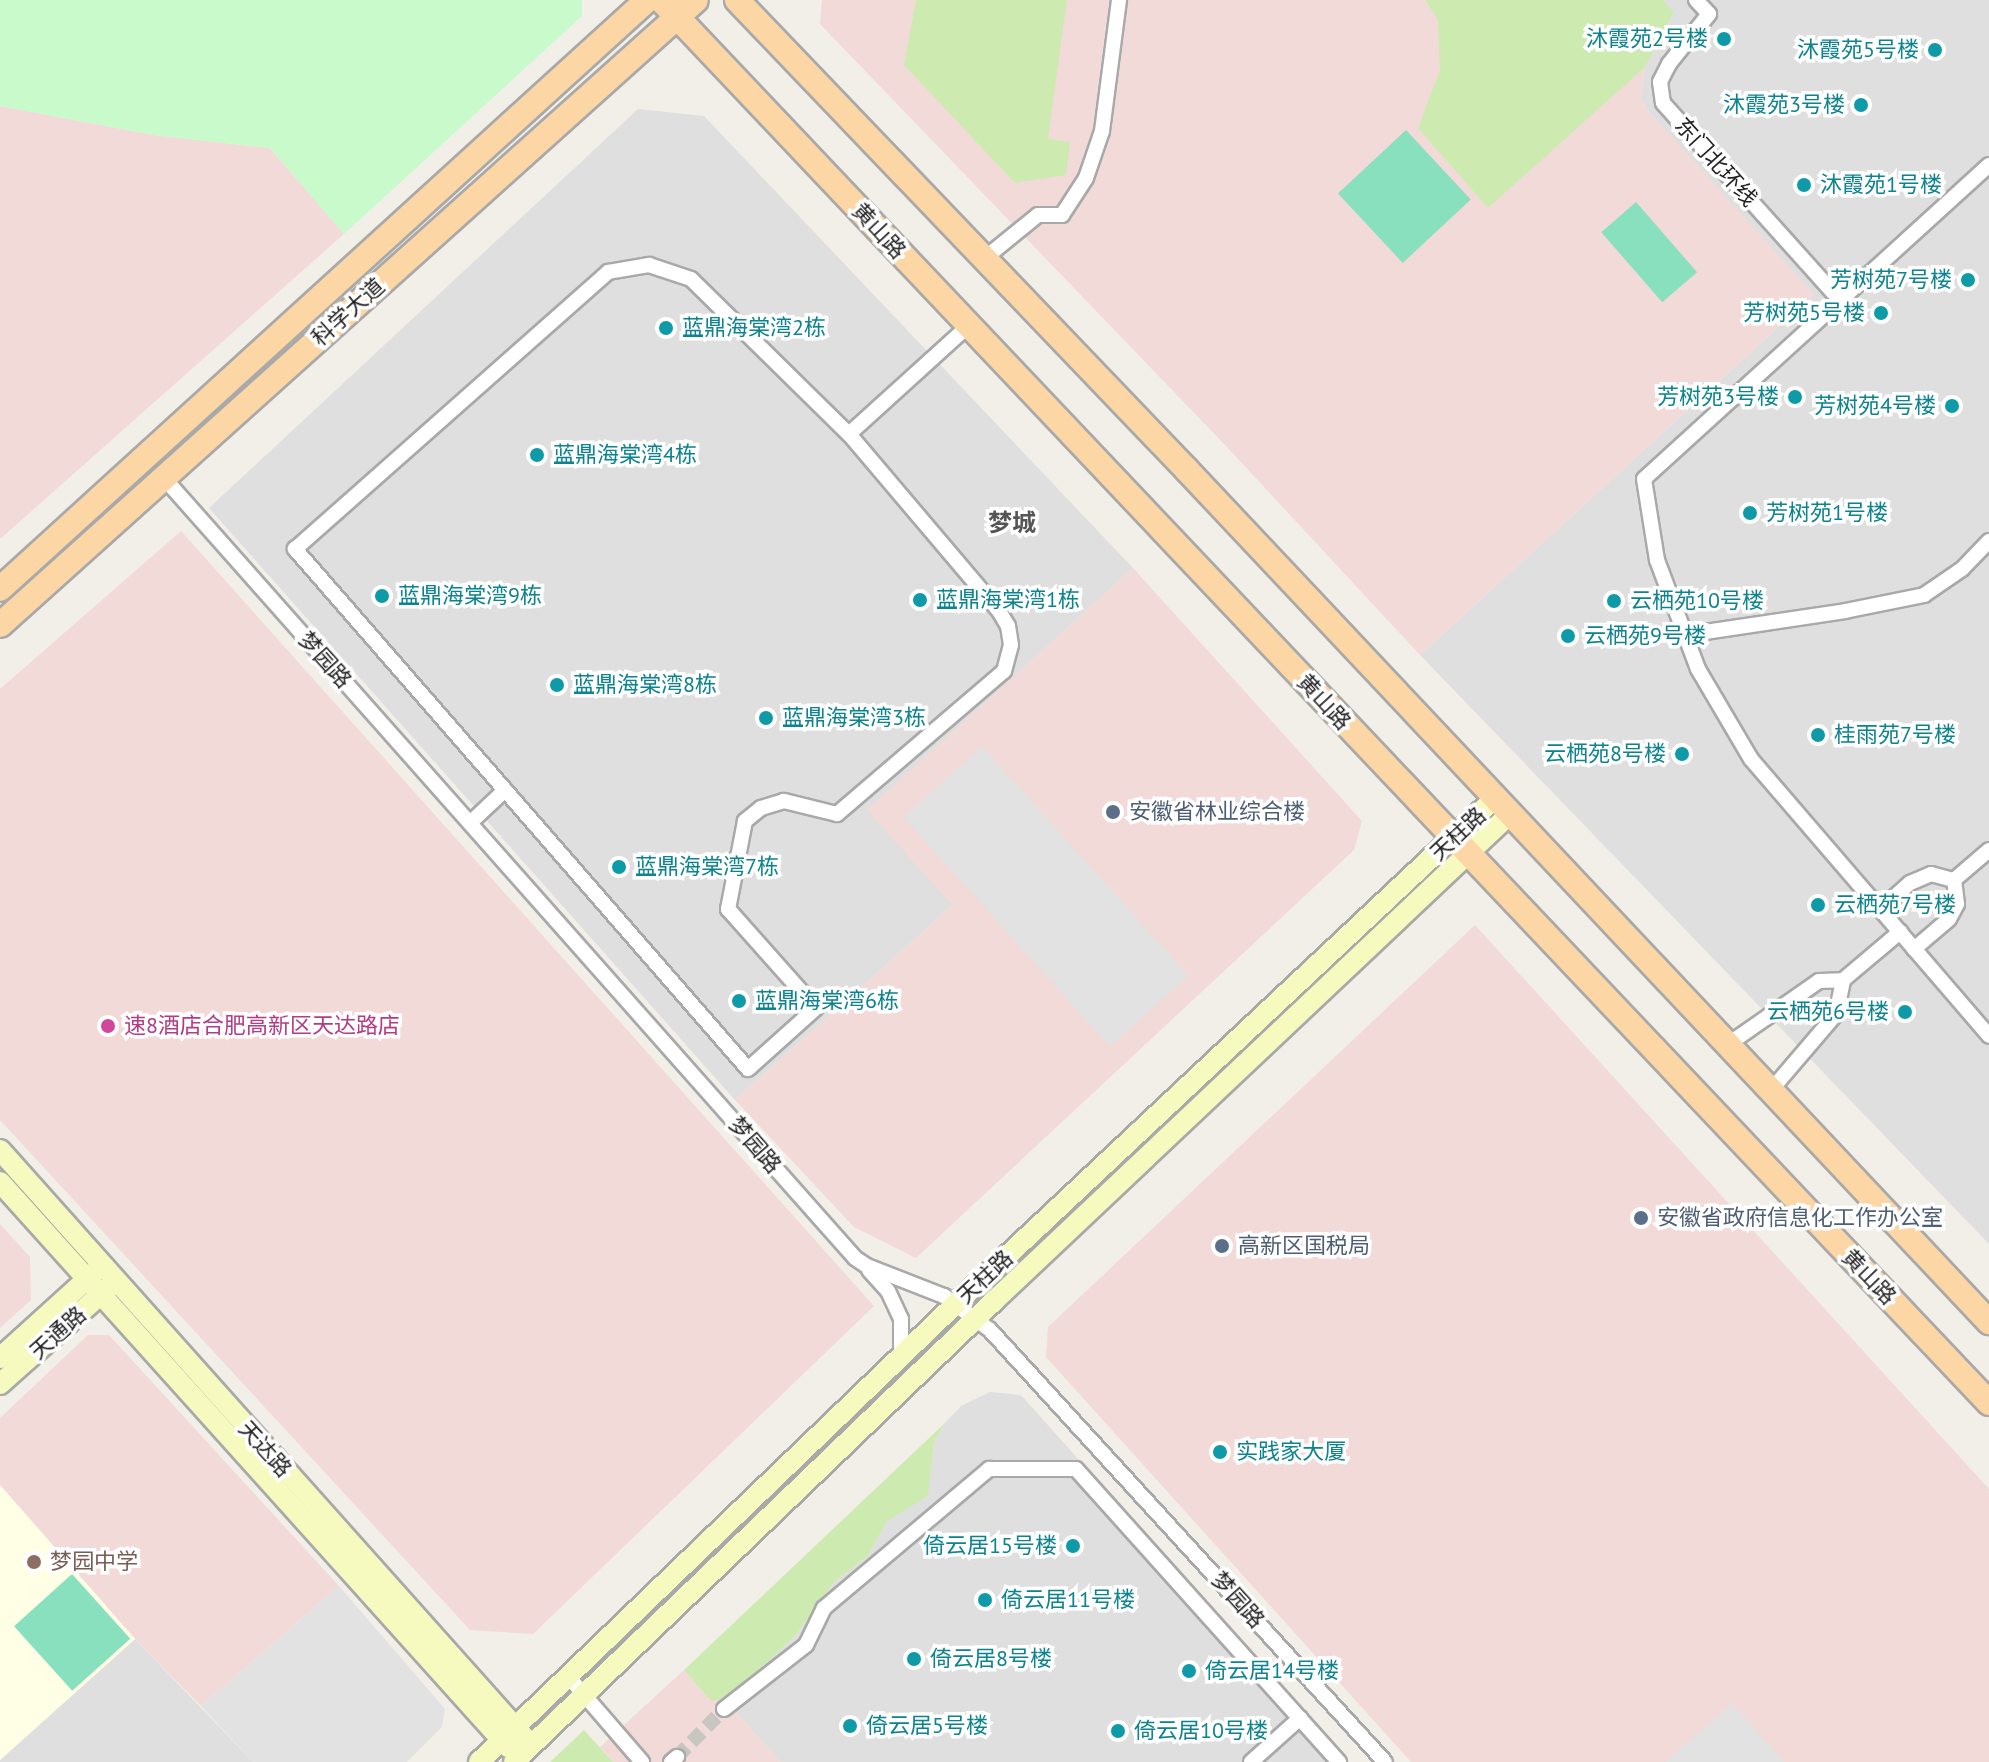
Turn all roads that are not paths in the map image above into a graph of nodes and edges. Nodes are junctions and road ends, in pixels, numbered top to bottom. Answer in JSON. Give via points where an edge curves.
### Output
{"nodes":[{"id":1,"x":647,"y":0,"type":"edge"},
{"id":2,"x":696,"y":0,"type":"edge"},
{"id":3,"x":737,"y":0,"type":"edge"},
{"id":4,"x":1119,"y":0,"type":"edge"},
{"id":5,"x":1696,"y":0,"type":"edge"},
{"id":6,"x":669,"y":8,"type":"edge"},
{"id":7,"x":1989,"y":165,"type":"edge"},
{"id":8,"x":985,"y":258,"type":"junction"},
{"id":9,"x":1839,"y":299,"type":"junction"},
{"id":10,"x":968,"y":326,"type":"junction"},
{"id":11,"x":849,"y":434,"type":"junction"},
{"id":12,"x":164,"y":478,"type":"junction"},
{"id":13,"x":1989,"y":541,"type":"edge"},
{"id":14,"x":0,"y":589,"type":"edge"},
{"id":15,"x":0,"y":625,"type":"edge"},
{"id":16,"x":1685,"y":635,"type":"junction"},
{"id":17,"x":505,"y":790,"type":"junction"},
{"id":18,"x":1504,"y":805,"type":"junction"},
{"id":19,"x":470,"y":823,"type":"junction"},
{"id":20,"x":1459,"y":846,"type":"junction"},
{"id":21,"x":1989,"y":850,"type":"edge"},
{"id":22,"x":1954,"y":880,"type":"junction"},
{"id":23,"x":1881,"y":909,"type":"junction"},
{"id":24,"x":1900,"y":932,"type":"junction"},
{"id":25,"x":1914,"y":949,"type":"junction"},
{"id":26,"x":1843,"y":980,"type":"junction"},
{"id":27,"x":1989,"y":1036,"type":"edge"},
{"id":28,"x":1730,"y":1043,"type":"junction"},
{"id":29,"x":1772,"y":1089,"type":"junction"},
{"id":30,"x":0,"y":1150,"type":"edge"},
{"id":31,"x":0,"y":1182,"type":"edge"},
{"id":32,"x":867,"y":1266,"type":"junction"},
{"id":33,"x":102,"y":1280,"type":"junction"},
{"id":34,"x":956,"y":1303,"type":"junction"},
{"id":35,"x":976,"y":1318,"type":"junction"},
{"id":36,"x":1989,"y":1322,"type":"edge"},
{"id":37,"x":901,"y":1356,"type":"junction"},
{"id":38,"x":0,"y":1358,"type":"edge"},
{"id":39,"x":0,"y":1384,"type":"edge"},
{"id":40,"x":1989,"y":1403,"type":"edge"},
{"id":41,"x":567,"y":1675,"type":"junction"},
{"id":42,"x":585,"y":1696,"type":"junction"},
{"id":43,"x":724,"y":1709,"type":"tunnel mouth"},
{"id":44,"x":1300,"y":1718,"type":"junction"},
{"id":45,"x":508,"y":1733,"type":"junction"},
{"id":46,"x":521,"y":1756,"type":"edge"},
{"id":47,"x":479,"y":1762,"type":"edge"},
{"id":48,"x":642,"y":1762,"type":"edge"},
{"id":49,"x":1251,"y":1762,"type":"edge"},
{"id":50,"x":1339,"y":1762,"type":"edge"},
{"id":51,"x":1385,"y":1762,"type":"edge"}],
"edges":[{"from":1,"to":14,"type":"main road","name":"科学大道"},
{"from":2,"to":6,"type":"main road","name":"科学大道"},
{"from":3,"to":8,"type":"main road"},
{"from":4,"to":8,"type":"street","via":[[1102,131],[1086,178],[1062,215],[1038,215]]},
{"from":5,"to":9,"type":"street","name":"东门北环线","via":[[1709,14],[1669,64],[1660,82],[1663,103]]},
{"from":6,"to":10,"type":"main road","name":"黄山路"},
{"from":6,"to":12,"type":"main road","name":"科学大道"},
{"from":7,"to":9,"type":"street"},
{"from":8,"to":18,"type":"main road"},
{"from":9,"to":16,"type":"street","via":[[1644,479],[1657,560]]},
{"from":10,"to":11,"type":"street"},
{"from":10,"to":20,"type":"main road","name":"黄山路"},
{"from":11,"to":17,"type":"street","via":[[691,279],[649,265],[630,266],[608,272],[295,549]]},
{"from":11,"to":17,"type":"street","via":[[999,611],[1011,645],[1004,671],[837,814],[784,801],[761,808],[745,821],[728,909],[816,1008],[748,1069]]},
{"from":12,"to":15,"type":"main road","name":"科学大道"},
{"from":12,"to":19,"type":"street","name":"梦园路"},
{"from":13,"to":16,"type":"street","via":[[1962,569],[1924,595]]},
{"from":16,"to":23,"type":"street","via":[[1698,669],[1751,759]]},
{"from":17,"to":19,"type":"street"},
{"from":18,"to":20,"type":"street","name":"天柱路"},
{"from":18,"to":28,"type":"main road"},
{"from":19,"to":32,"type":"street","name":"梦园路"},
{"from":20,"to":34,"type":"street","name":"天柱路"},
{"from":20,"to":35,"type":"street","name":"天柱路"},
{"from":20,"to":40,"type":"main road","name":"黄山路"},
{"from":21,"to":22,"type":"street"},
{"from":22,"to":23,"type":"street","via":[[1931,874],[1910,883]]},
{"from":22,"to":25,"type":"street","via":[[1957,904],[1949,919]]},
{"from":23,"to":24,"type":"street"},
{"from":24,"to":25,"type":"street"},
{"from":24,"to":26,"type":"street"},
{"from":25,"to":27,"type":"street"},
{"from":26,"to":28,"type":"street","via":[[1819,981]]},
{"from":26,"to":29,"type":"street","via":[[1836,1014]]},
{"from":28,"to":29,"type":"main road"},
{"from":29,"to":36,"type":"main road"},
{"from":30,"to":33,"type":"street","name":"天达路"},
{"from":31,"to":33,"type":"street","name":"天达路"},
{"from":32,"to":34,"type":"street","name":"梦园路"},
{"from":32,"to":37,"type":"street","via":[[888,1291],[901,1319]]},
{"from":33,"to":38,"type":"street","name":"天通路"},
{"from":33,"to":39,"type":"street","name":"天通路"},
{"from":33,"to":45,"type":"street","name":"天达路"},
{"from":34,"to":35,"type":"street","name":"梦园路"},
{"from":34,"to":37,"type":"street","name":"天柱路"},
{"from":35,"to":42,"type":"street","name":"天柱路"},
{"from":35,"to":51,"type":"street","name":"梦园路"},
{"from":37,"to":41,"type":"street","name":"天柱路"},
{"from":41,"to":42,"type":"street"},
{"from":41,"to":45,"type":"street","name":"天柱路"},
{"from":42,"to":46,"type":"street","name":"天柱路"},
{"from":42,"to":48,"type":"street"},
{"from":43,"to":44,"type":"street","via":[[806,1645],[824,1608],[989,1469],[1076,1469]]},
{"from":44,"to":49,"type":"street"},
{"from":44,"to":50,"type":"street"},
{"from":45,"to":46,"type":"street","name":"天达路"},
{"from":45,"to":47,"type":"street","name":"天柱路"}]}
